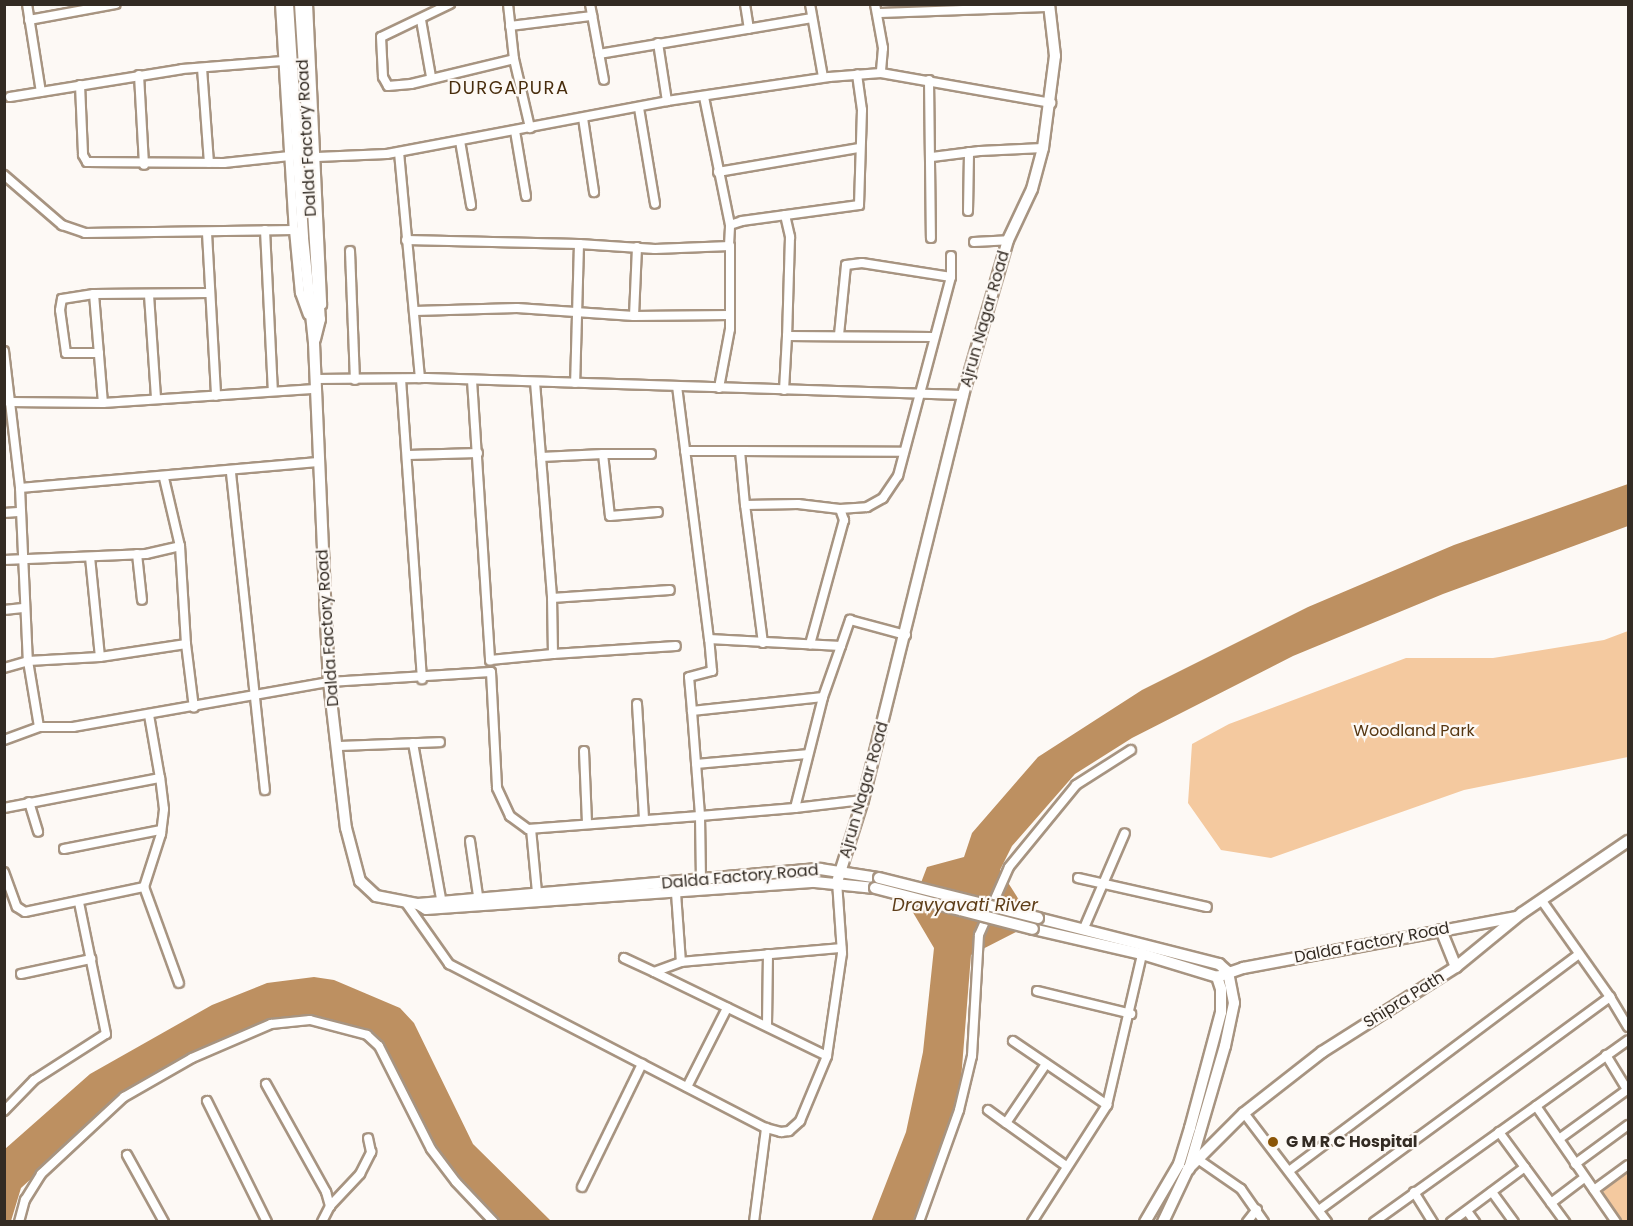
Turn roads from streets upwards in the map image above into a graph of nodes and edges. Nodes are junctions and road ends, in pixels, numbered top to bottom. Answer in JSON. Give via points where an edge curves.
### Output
{"nodes":[{"id":1,"x":27,"y":4,"type":"edge"},
{"id":2,"x":116,"y":4,"type":"edge"},
{"id":3,"x":280,"y":4,"type":"edge"},
{"id":4,"x":288,"y":4,"type":"edge"},
{"id":5,"x":300,"y":4,"type":"edge"},
{"id":6,"x":308,"y":4,"type":"edge"},
{"id":7,"x":450,"y":4,"type":"edge"},
{"id":8,"x":508,"y":4,"type":"edge"},
{"id":9,"x":590,"y":4,"type":"edge"},
{"id":10,"x":745,"y":4,"type":"edge"},
{"id":11,"x":810,"y":4,"type":"edge"},
{"id":12,"x":1049,"y":6,"type":"edge"},
{"id":13,"x":876,"y":9,"type":"edge"},
{"id":14,"x":592,"y":16,"type":"junction"},
{"id":15,"x":812,"y":18,"type":"junction"},
{"id":16,"x":29,"y":20,"type":"junction"},
{"id":17,"x":421,"y":20,"type":"junction"},
{"id":18,"x":510,"y":26,"type":"junction"},
{"id":19,"x":750,"y":28,"type":"junction"},
{"id":20,"x":658,"y":43,"type":"junction"},
{"id":21,"x":599,"y":54,"type":"junction"},
{"id":22,"x":514,"y":59,"type":"junction"},
{"id":23,"x":283,"y":61,"type":"junction"},
{"id":24,"x":202,"y":68,"type":"junction"},
{"id":25,"x":881,"y":73,"type":"junction"},
{"id":26,"x":857,"y":74,"type":"junction"},
{"id":27,"x":139,"y":75,"type":"junction"},
{"id":28,"x":431,"y":77,"type":"junction"},
{"id":29,"x":824,"y":77,"type":"junction"},
{"id":30,"x":604,"y":80,"type":"dead end"},
{"id":31,"x":929,"y":80,"type":"junction"},
{"id":32,"x":80,"y":85,"type":"junction"},
{"id":33,"x":40,"y":92,"type":"junction"},
{"id":34,"x":704,"y":97,"type":"junction"},
{"id":35,"x":10,"y":98,"type":"dead end"},
{"id":36,"x":668,"y":101,"type":"junction"},
{"id":37,"x":1051,"y":103,"type":"junction"},
{"id":38,"x":639,"y":108,"type":"junction"},
{"id":39,"x":583,"y":118,"type":"junction"},
{"id":40,"x":530,"y":128,"type":"junction"},
{"id":41,"x":515,"y":131,"type":"junction"},
{"id":42,"x":460,"y":141,"type":"junction"},
{"id":43,"x":858,"y":148,"type":"junction"},
{"id":44,"x":1043,"y":148,"type":"junction"},
{"id":45,"x":399,"y":152,"type":"junction"},
{"id":46,"x":969,"y":152,"type":"junction"},
{"id":47,"x":290,"y":156,"type":"junction"},
{"id":48,"x":317,"y":157,"type":"junction"},
{"id":49,"x":932,"y":158,"type":"junction"},
{"id":50,"x":209,"y":163,"type":"junction"},
{"id":51,"x":144,"y":165,"type":"junction"},
{"id":52,"x":718,"y":172,"type":"junction"},
{"id":53,"x":4,"y":175,"type":"edge"},
{"id":54,"x":594,"y":192,"type":"dead end"},
{"id":55,"x":526,"y":196,"type":"dead end"},
{"id":56,"x":655,"y":204,"type":"dead end"},
{"id":57,"x":471,"y":205,"type":"dead end"},
{"id":58,"x":968,"y":211,"type":"dead end"},
{"id":59,"x":785,"y":214,"type":"junction"},
{"id":60,"x":730,"y":225,"type":"junction"},
{"id":61,"x":266,"y":230,"type":"junction"},
{"id":62,"x":294,"y":230,"type":"junction"},
{"id":63,"x":207,"y":233,"type":"junction"},
{"id":64,"x":308,"y":238,"type":"junction"},
{"id":65,"x":932,"y":238,"type":"dead end"},
{"id":66,"x":406,"y":240,"type":"junction"},
{"id":67,"x":1008,"y":240,"type":"junction"},
{"id":68,"x":974,"y":242,"type":"dead end"},
{"id":69,"x":579,"y":243,"type":"junction"},
{"id":70,"x":729,"y":246,"type":"junction"},
{"id":71,"x":638,"y":247,"type":"junction"},
{"id":72,"x":350,"y":251,"type":"dead end"},
{"id":73,"x":951,"y":255,"type":"dead end"},
{"id":74,"x":951,"y":277,"type":"junction"},
{"id":75,"x":208,"y":293,"type":"junction"},
{"id":76,"x":94,"y":294,"type":"junction"},
{"id":77,"x":149,"y":295,"type":"junction"},
{"id":78,"x":415,"y":311,"type":"junction"},
{"id":79,"x":577,"y":312,"type":"junction"},
{"id":80,"x":730,"y":315,"type":"junction"},
{"id":81,"x":634,"y":316,"type":"junction"},
{"id":82,"x":314,"y":319,"type":"junction"},
{"id":83,"x":839,"y":335,"type":"junction"},
{"id":84,"x":787,"y":336,"type":"junction"},
{"id":85,"x":932,"y":338,"type":"junction"},
{"id":86,"x":4,"y":351,"type":"edge"},
{"id":87,"x":99,"y":353,"type":"junction"},
{"id":88,"x":420,"y":378,"type":"junction"},
{"id":89,"x":401,"y":379,"type":"junction"},
{"id":90,"x":355,"y":380,"type":"junction"},
{"id":91,"x":472,"y":380,"type":"junction"},
{"id":92,"x":535,"y":382,"type":"junction"},
{"id":93,"x":575,"y":383,"type":"junction"},
{"id":94,"x":316,"y":384,"type":"junction"},
{"id":95,"x":5,"y":386,"type":"edge"},
{"id":96,"x":677,"y":387,"type":"junction"},
{"id":97,"x":719,"y":388,"type":"junction"},
{"id":98,"x":784,"y":390,"type":"junction"},
{"id":99,"x":273,"y":391,"type":"junction"},
{"id":100,"x":918,"y":394,"type":"junction"},
{"id":101,"x":963,"y":395,"type":"junction"},
{"id":102,"x":216,"y":396,"type":"junction"},
{"id":103,"x":156,"y":399,"type":"junction"},
{"id":104,"x":9,"y":402,"type":"junction"},
{"id":105,"x":103,"y":403,"type":"junction"},
{"id":106,"x":685,"y":451,"type":"junction"},
{"id":107,"x":740,"y":451,"type":"junction"},
{"id":108,"x":14,"y":452,"type":"junction"},
{"id":109,"x":904,"y":452,"type":"junction"},
{"id":110,"x":478,"y":453,"type":"junction"},
{"id":111,"x":603,"y":453,"type":"junction"},
{"id":112,"x":4,"y":454,"type":"edge"},
{"id":113,"x":651,"y":454,"type":"dead end"},
{"id":114,"x":408,"y":455,"type":"junction"},
{"id":115,"x":540,"y":456,"type":"junction"},
{"id":116,"x":318,"y":462,"type":"junction"},
{"id":117,"x":231,"y":472,"type":"junction"},
{"id":118,"x":164,"y":477,"type":"junction"},
{"id":119,"x":20,"y":488,"type":"junction"},
{"id":120,"x":745,"y":505,"type":"junction"},
{"id":121,"x":840,"y":509,"type":"junction"},
{"id":122,"x":18,"y":512,"type":"junction"},
{"id":123,"x":658,"y":512,"type":"dead end"},
{"id":124,"x":4,"y":513,"type":"edge"},
{"id":125,"x":180,"y":546,"type":"junction"},
{"id":126,"x":137,"y":554,"type":"junction"},
{"id":127,"x":90,"y":557,"type":"junction"},
{"id":128,"x":24,"y":558,"type":"junction"},
{"id":129,"x":4,"y":560,"type":"edge"},
{"id":130,"x":670,"y":590,"type":"dead end"},
{"id":131,"x":552,"y":598,"type":"junction"},
{"id":132,"x":142,"y":600,"type":"dead end"},
{"id":133,"x":23,"y":608,"type":"junction"},
{"id":134,"x":4,"y":610,"type":"edge"},
{"id":135,"x":906,"y":635,"type":"junction"},
{"id":136,"x":709,"y":639,"type":"junction"},
{"id":137,"x":763,"y":643,"type":"junction"},
{"id":138,"x":186,"y":644,"type":"junction"},
{"id":139,"x":810,"y":645,"type":"junction"},
{"id":140,"x":676,"y":646,"type":"dead end"},
{"id":141,"x":841,"y":646,"type":"junction"},
{"id":142,"x":553,"y":654,"type":"junction"},
{"id":143,"x":100,"y":657,"type":"junction"},
{"id":144,"x":490,"y":660,"type":"junction"},
{"id":145,"x":28,"y":661,"type":"junction"},
{"id":146,"x":4,"y":668,"type":"edge"},
{"id":147,"x":491,"y":672,"type":"junction"},
{"id":148,"x":422,"y":679,"type":"junction"},
{"id":149,"x":329,"y":682,"type":"junction"},
{"id":150,"x":258,"y":697,"type":"junction"},
{"id":151,"x":823,"y":698,"type":"junction"},
{"id":152,"x":637,"y":704,"type":"dead end"},
{"id":153,"x":194,"y":708,"type":"junction"},
{"id":154,"x":692,"y":711,"type":"junction"},
{"id":155,"x":149,"y":715,"type":"junction"},
{"id":156,"x":39,"y":727,"type":"junction"},
{"id":157,"x":4,"y":740,"type":"edge"},
{"id":158,"x":440,"y":742,"type":"dead end"},
{"id":159,"x":412,"y":743,"type":"junction"},
{"id":160,"x":337,"y":746,"type":"junction"},
{"id":161,"x":1131,"y":750,"type":"dead end"},
{"id":162,"x":584,"y":751,"type":"dead end"},
{"id":163,"x":807,"y":754,"type":"junction"},
{"id":164,"x":696,"y":764,"type":"junction"},
{"id":165,"x":160,"y":778,"type":"junction"},
{"id":166,"x":265,"y":790,"type":"dead end"},
{"id":167,"x":863,"y":800,"type":"junction"},
{"id":168,"x":29,"y":802,"type":"junction"},
{"id":169,"x":4,"y":808,"type":"edge"},
{"id":170,"x":795,"y":808,"type":"junction"},
{"id":171,"x":700,"y":816,"type":"junction"},
{"id":172,"x":644,"y":820,"type":"junction"},
{"id":173,"x":587,"y":824,"type":"junction"},
{"id":174,"x":531,"y":829,"type":"junction"},
{"id":175,"x":161,"y":830,"type":"junction"},
{"id":176,"x":38,"y":832,"type":"dead end"},
{"id":177,"x":1125,"y":833,"type":"dead end"},
{"id":178,"x":470,"y":840,"type":"dead end"},
{"id":179,"x":1629,"y":841,"type":"edge"},
{"id":180,"x":64,"y":849,"type":"dead end"},
{"id":181,"x":841,"y":871,"type":"junction"},
{"id":182,"x":4,"y":872,"type":"edge"},
{"id":183,"x":1078,"y":878,"type":"dead end"},
{"id":184,"x":700,"y":880,"type":"junction"},
{"id":185,"x":1102,"y":881,"type":"junction"},
{"id":186,"x":837,"y":882,"type":"junction"},
{"id":187,"x":877,"y":883,"type":"junction"},
{"id":188,"x":144,"y":887,"type":"junction"},
{"id":189,"x":537,"y":893,"type":"junction"},
{"id":190,"x":676,"y":893,"type":"junction"},
{"id":191,"x":478,"y":896,"type":"junction"},
{"id":192,"x":441,"y":899,"type":"junction"},
{"id":193,"x":1542,"y":901,"type":"junction"},
{"id":194,"x":79,"y":902,"type":"junction"},
{"id":195,"x":406,"y":903,"type":"junction"},
{"id":196,"x":418,"y":904,"type":"junction"},
{"id":197,"x":1207,"y":907,"type":"dead end"},
{"id":198,"x":1517,"y":917,"type":"junction"},
{"id":199,"x":1084,"y":928,"type":"junction"},
{"id":200,"x":1441,"y":930,"type":"junction"},
{"id":201,"x":841,"y":948,"type":"junction"},
{"id":202,"x":768,"y":954,"type":"junction"},
{"id":203,"x":1142,"y":954,"type":"junction"},
{"id":204,"x":1578,"y":955,"type":"junction"},
{"id":205,"x":624,"y":958,"type":"dead end"},
{"id":206,"x":91,"y":959,"type":"junction"},
{"id":207,"x":681,"y":962,"type":"junction"},
{"id":208,"x":1456,"y":967,"type":"junction"},
{"id":209,"x":654,"y":972,"type":"junction"},
{"id":210,"x":1228,"y":972,"type":"junction"},
{"id":211,"x":21,"y":974,"type":"dead end"},
{"id":212,"x":1217,"y":977,"type":"junction"},
{"id":213,"x":179,"y":982,"type":"dead end"},
{"id":214,"x":1037,"y":991,"type":"dead end"},
{"id":215,"x":1610,"y":997,"type":"junction"},
{"id":216,"x":727,"y":1008,"type":"junction"},
{"id":217,"x":1131,"y":1014,"type":"junction"},
{"id":218,"x":767,"y":1025,"type":"junction"},
{"id":219,"x":1629,"y":1027,"type":"edge"},
{"id":220,"x":1629,"y":1040,"type":"edge"},
{"id":221,"x":1013,"y":1041,"type":"dead end"},
{"id":222,"x":1606,"y":1055,"type":"junction"},
{"id":223,"x":827,"y":1056,"type":"junction"},
{"id":224,"x":642,"y":1064,"type":"junction"},
{"id":225,"x":1046,"y":1064,"type":"junction"},
{"id":226,"x":266,"y":1084,"type":"dead end"},
{"id":227,"x":687,"y":1087,"type":"junction"},
{"id":228,"x":1628,"y":1090,"type":"edge"},
{"id":229,"x":207,"y":1101,"type":"dead end"},
{"id":230,"x":1107,"y":1105,"type":"junction"},
{"id":231,"x":1536,"y":1106,"type":"junction"},
{"id":232,"x":988,"y":1110,"type":"dead end"},
{"id":233,"x":4,"y":1111,"type":"edge"},
{"id":234,"x":1244,"y":1113,"type":"junction"},
{"id":235,"x":1006,"y":1123,"type":"junction"},
{"id":236,"x":1629,"y":1125,"type":"edge"},
{"id":237,"x":766,"y":1128,"type":"junction"},
{"id":238,"x":1499,"y":1132,"type":"junction"},
{"id":239,"x":368,"y":1138,"type":"dead end"},
{"id":240,"x":1559,"y":1139,"type":"junction"},
{"id":241,"x":127,"y":1155,"type":"dead end"},
{"id":242,"x":1199,"y":1160,"type":"junction"},
{"id":243,"x":1575,"y":1164,"type":"junction"},
{"id":244,"x":1629,"y":1165,"type":"edge"},
{"id":245,"x":1066,"y":1166,"type":"junction"},
{"id":246,"x":1525,"y":1167,"type":"junction"},
{"id":247,"x":1188,"y":1169,"type":"junction"},
{"id":248,"x":1289,"y":1171,"type":"junction"},
{"id":249,"x":1175,"y":1172,"type":"junction"},
{"id":250,"x":1584,"y":1178,"type":"junction"},
{"id":251,"x":582,"y":1187,"type":"dead end"},
{"id":252,"x":1594,"y":1190,"type":"junction"},
{"id":253,"x":1414,"y":1192,"type":"junction"},
{"id":254,"x":1492,"y":1192,"type":"junction"},
{"id":255,"x":1551,"y":1203,"type":"junction"},
{"id":256,"x":330,"y":1206,"type":"junction"},
{"id":257,"x":1257,"y":1209,"type":"junction"},
{"id":258,"x":1319,"y":1210,"type":"junction"},
{"id":259,"x":1467,"y":1211,"type":"junction"},
{"id":260,"x":19,"y":1221,"type":"edge"},
{"id":261,"x":164,"y":1221,"type":"edge"},
{"id":262,"x":267,"y":1221,"type":"edge"},
{"id":263,"x":322,"y":1221,"type":"edge"},
{"id":264,"x":494,"y":1221,"type":"edge"},
{"id":265,"x":754,"y":1221,"type":"edge"},
{"id":266,"x":919,"y":1221,"type":"edge"},
{"id":267,"x":1032,"y":1221,"type":"edge"},
{"id":268,"x":1145,"y":1221,"type":"edge"},
{"id":269,"x":1163,"y":1221,"type":"edge"},
{"id":270,"x":1247,"y":1221,"type":"edge"},
{"id":271,"x":1264,"y":1221,"type":"edge"},
{"id":272,"x":1327,"y":1221,"type":"edge"},
{"id":273,"x":1374,"y":1221,"type":"edge"},
{"id":274,"x":1433,"y":1221,"type":"edge"},
{"id":275,"x":1451,"y":1221,"type":"edge"},
{"id":276,"x":1475,"y":1221,"type":"edge"},
{"id":277,"x":1514,"y":1221,"type":"edge"},
{"id":278,"x":1565,"y":1221,"type":"edge"},
{"id":279,"x":1616,"y":1221,"type":"edge"}],
"edges":[{"from":1,"to":16,"type":"street"},
{"from":2,"to":16,"type":"street"},
{"from":3,"to":23,"type":"street"},
{"from":4,"to":64,"type":"street","name":"Dalda Factory Road"},
{"from":5,"to":64,"type":"street","name":"Dalda Factory Road"},
{"from":6,"to":48,"type":"street"},
{"from":7,"to":17,"type":"street"},
{"from":8,"to":18,"type":"street"},
{"from":9,"to":14,"type":"street"},
{"from":10,"to":19,"type":"street"},
{"from":11,"to":15,"type":"street"},
{"from":12,"to":13,"type":"street"},
{"from":12,"to":37,"type":"street","name":"Ajrun Nagar Road","via":[[1055,56]]},
{"from":13,"to":25,"type":"street","via":[[883,48]]},
{"from":14,"to":18,"type":"street"},
{"from":14,"to":21,"type":"street"},
{"from":15,"to":19,"type":"street"},
{"from":15,"to":29,"type":"street"},
{"from":16,"to":33,"type":"street"},
{"from":17,"to":28,"type":"street"},
{"from":17,"to":28,"type":"street","via":[[405,23],[381,37],[383,77],[388,86]]},
{"from":18,"to":22,"type":"street"},
{"from":19,"to":20,"type":"street"},
{"from":20,"to":21,"type":"street"},
{"from":20,"to":36,"type":"street"},
{"from":21,"to":30,"type":"street"},
{"from":22,"to":28,"type":"street"},
{"from":22,"to":40,"type":"street"},
{"from":23,"to":24,"type":"street"},
{"from":23,"to":47,"type":"street"},
{"from":24,"to":27,"type":"street"},
{"from":24,"to":50,"type":"street"},
{"from":25,"to":26,"type":"street"},
{"from":25,"to":31,"type":"street"},
{"from":26,"to":29,"type":"street"},
{"from":26,"to":43,"type":"street","via":[[862,110]]},
{"from":27,"to":32,"type":"street"},
{"from":27,"to":51,"type":"street"},
{"from":29,"to":34,"type":"street"},
{"from":31,"to":37,"type":"street"},
{"from":31,"to":49,"type":"street"},
{"from":32,"to":33,"type":"street"},
{"from":32,"to":51,"type":"street","via":[[83,155],[87,162]]},
{"from":33,"to":35,"type":"street"},
{"from":34,"to":36,"type":"street"},
{"from":34,"to":52,"type":"street"},
{"from":36,"to":38,"type":"street"},
{"from":37,"to":44,"type":"street","name":"Ajrun Nagar Road"},
{"from":38,"to":39,"type":"street"},
{"from":38,"to":56,"type":"street"},
{"from":39,"to":40,"type":"street"},
{"from":39,"to":54,"type":"street"},
{"from":40,"to":41,"type":"street"},
{"from":41,"to":42,"type":"street"},
{"from":41,"to":55,"type":"street"},
{"from":42,"to":45,"type":"street"},
{"from":42,"to":57,"type":"street"},
{"from":43,"to":52,"type":"street"},
{"from":43,"to":59,"type":"street","via":[[859,205]]},
{"from":44,"to":46,"type":"street"},
{"from":44,"to":67,"type":"street","name":"Ajrun Nagar Road","via":[[1032,189]]},
{"from":45,"to":48,"type":"street"},
{"from":45,"to":66,"type":"street"},
{"from":46,"to":49,"type":"street"},
{"from":46,"to":58,"type":"street"},
{"from":47,"to":50,"type":"street"},
{"from":47,"to":62,"type":"street"},
{"from":48,"to":82,"type":"street","via":[[324,295]]},
{"from":49,"to":65,"type":"street"},
{"from":50,"to":51,"type":"street"},
{"from":52,"to":60,"type":"street"},
{"from":53,"to":63,"type":"street","via":[[62,225],[85,233]]},
{"from":59,"to":60,"type":"street"},
{"from":59,"to":84,"type":"street","via":[[790,237]]},
{"from":60,"to":70,"type":"street"},
{"from":61,"to":62,"type":"street"},
{"from":61,"to":63,"type":"street"},
{"from":61,"to":99,"type":"street"},
{"from":62,"to":82,"type":"street","via":[[300,292]]},
{"from":63,"to":75,"type":"street"},
{"from":64,"to":82,"type":"street","name":"Dalda Factory Road"},
{"from":66,"to":69,"type":"street"},
{"from":66,"to":78,"type":"street"},
{"from":67,"to":68,"type":"street"},
{"from":67,"to":101,"type":"street","name":"Ajrun Nagar Road"},
{"from":69,"to":71,"type":"street"},
{"from":69,"to":79,"type":"street"},
{"from":70,"to":71,"type":"street"},
{"from":70,"to":80,"type":"street"},
{"from":71,"to":81,"type":"street"},
{"from":72,"to":90,"type":"street"},
{"from":73,"to":74,"type":"street"},
{"from":74,"to":83,"type":"street","via":[[862,263],[846,266]]},
{"from":74,"to":85,"type":"street"},
{"from":75,"to":77,"type":"street"},
{"from":75,"to":102,"type":"street"},
{"from":76,"to":77,"type":"street"},
{"from":76,"to":87,"type":"street"},
{"from":76,"to":87,"type":"street","via":[[65,297],[60,300],[60,310],[67,354]]},
{"from":77,"to":103,"type":"street"},
{"from":78,"to":79,"type":"street","via":[[517,308]]},
{"from":78,"to":88,"type":"street"},
{"from":79,"to":81,"type":"street"},
{"from":79,"to":93,"type":"street"},
{"from":80,"to":81,"type":"street"},
{"from":80,"to":97,"type":"street"},
{"from":82,"to":94,"type":"street","name":"Dalda Factory Road"},
{"from":83,"to":84,"type":"street"},
{"from":83,"to":85,"type":"street"},
{"from":84,"to":98,"type":"street"},
{"from":85,"to":100,"type":"street"},
{"from":86,"to":95,"type":"street"},
{"from":87,"to":105,"type":"street"},
{"from":88,"to":89,"type":"street"},
{"from":88,"to":91,"type":"street"},
{"from":89,"to":90,"type":"street"},
{"from":89,"to":114,"type":"street"},
{"from":90,"to":94,"type":"street"},
{"from":91,"to":92,"type":"street"},
{"from":91,"to":110,"type":"street"},
{"from":92,"to":93,"type":"street"},
{"from":92,"to":115,"type":"street"},
{"from":93,"to":96,"type":"street"},
{"from":94,"to":99,"type":"street"},
{"from":94,"to":116,"type":"street","name":"Dalda Factory Road"},
{"from":95,"to":104,"type":"street"},
{"from":96,"to":97,"type":"street"},
{"from":96,"to":106,"type":"street"},
{"from":97,"to":98,"type":"street"},
{"from":98,"to":100,"type":"street"},
{"from":99,"to":102,"type":"street"},
{"from":100,"to":101,"type":"street"},
{"from":100,"to":109,"type":"street"},
{"from":101,"to":135,"type":"street","name":"Ajrun Nagar Road"},
{"from":102,"to":103,"type":"street"},
{"from":103,"to":105,"type":"street"},
{"from":104,"to":105,"type":"street"},
{"from":104,"to":108,"type":"street"},
{"from":106,"to":107,"type":"street"},
{"from":106,"to":136,"type":"street"},
{"from":107,"to":109,"type":"street"},
{"from":107,"to":120,"type":"street"},
{"from":108,"to":112,"type":"street"},
{"from":108,"to":119,"type":"street"},
{"from":109,"to":121,"type":"street","via":[[898,476],[883,498],[867,507]]},
{"from":110,"to":114,"type":"street"},
{"from":110,"to":144,"type":"street"},
{"from":111,"to":113,"type":"street"},
{"from":111,"to":115,"type":"street"},
{"from":111,"to":123,"type":"street","via":[[610,516]]},
{"from":114,"to":148,"type":"street"},
{"from":115,"to":131,"type":"street"},
{"from":116,"to":117,"type":"street"},
{"from":116,"to":149,"type":"street","name":"Dalda Factory Road"},
{"from":117,"to":118,"type":"street"},
{"from":117,"to":150,"type":"street"},
{"from":118,"to":119,"type":"street"},
{"from":118,"to":125,"type":"street"},
{"from":119,"to":122,"type":"street"},
{"from":120,"to":121,"type":"street","via":[[798,504]]},
{"from":120,"to":137,"type":"street"},
{"from":121,"to":139,"type":"street","via":[[844,520],[842,537]]},
{"from":122,"to":124,"type":"street"},
{"from":122,"to":128,"type":"street"},
{"from":125,"to":126,"type":"street"},
{"from":125,"to":138,"type":"street"},
{"from":126,"to":127,"type":"street"},
{"from":126,"to":132,"type":"street"},
{"from":127,"to":128,"type":"street"},
{"from":127,"to":143,"type":"street"},
{"from":128,"to":129,"type":"street"},
{"from":128,"to":133,"type":"street"},
{"from":130,"to":131,"type":"street"},
{"from":131,"to":142,"type":"street"},
{"from":133,"to":134,"type":"street"},
{"from":133,"to":145,"type":"street"},
{"from":135,"to":141,"type":"street","via":[[850,620]]},
{"from":135,"to":167,"type":"street","name":"Ajrun Nagar Road"},
{"from":136,"to":137,"type":"street"},
{"from":136,"to":154,"type":"street","via":[[712,671],[689,677]]},
{"from":137,"to":139,"type":"street"},
{"from":138,"to":143,"type":"street"},
{"from":138,"to":153,"type":"street"},
{"from":139,"to":141,"type":"street"},
{"from":140,"to":142,"type":"street"},
{"from":141,"to":151,"type":"street"},
{"from":142,"to":144,"type":"street"},
{"from":143,"to":145,"type":"street"},
{"from":144,"to":147,"type":"street"},
{"from":145,"to":146,"type":"street"},
{"from":145,"to":156,"type":"street"},
{"from":147,"to":148,"type":"street"},
{"from":147,"to":174,"type":"street","via":[[497,788],[510,816]]},
{"from":148,"to":149,"type":"street"},
{"from":149,"to":150,"type":"street"},
{"from":149,"to":160,"type":"street","name":"Dalda Factory Road"},
{"from":150,"to":153,"type":"street"},
{"from":150,"to":166,"type":"street"},
{"from":151,"to":154,"type":"street"},
{"from":151,"to":163,"type":"street"},
{"from":152,"to":172,"type":"street"},
{"from":153,"to":155,"type":"street"},
{"from":154,"to":164,"type":"street"},
{"from":155,"to":156,"type":"street","via":[[74,727]]},
{"from":155,"to":165,"type":"street"},
{"from":156,"to":157,"type":"street"},
{"from":158,"to":159,"type":"street"},
{"from":159,"to":160,"type":"street"},
{"from":159,"to":192,"type":"street"},
{"from":160,"to":195,"type":"street","name":"Dalda Factory Road","via":[[354,869],[367,891]]},
{"from":161,"to":266,"type":"street","via":[[1076,785],[1009,867],[979,935],[972,1056],[959,1110]]},
{"from":162,"to":173,"type":"street"},
{"from":163,"to":164,"type":"street"},
{"from":163,"to":170,"type":"street"},
{"from":164,"to":171,"type":"street"},
{"from":165,"to":168,"type":"street"},
{"from":165,"to":175,"type":"street"},
{"from":167,"to":170,"type":"street"},
{"from":167,"to":181,"type":"street","name":"Ajrun Nagar Road"},
{"from":168,"to":169,"type":"street"},
{"from":168,"to":176,"type":"street"},
{"from":170,"to":171,"type":"street"},
{"from":171,"to":172,"type":"street"},
{"from":171,"to":184,"type":"street"},
{"from":172,"to":173,"type":"street"},
{"from":173,"to":174,"type":"street"},
{"from":174,"to":189,"type":"street"},
{"from":175,"to":180,"type":"street"},
{"from":175,"to":188,"type":"street"},
{"from":177,"to":185,"type":"street"},
{"from":178,"to":191,"type":"street"},
{"from":179,"to":193,"type":"street","name":"Shipra Path"},
{"from":181,"to":184,"type":"street","name":"Dalda Factory Road","via":[[820,869]]},
{"from":181,"to":186,"type":"street","name":"Ajrun Nagar Road"},
{"from":181,"to":187,"type":"street","name":"Dalda Factory Road"},
{"from":182,"to":194,"type":"street","via":[[20,911]]},
{"from":183,"to":185,"type":"street"},
{"from":184,"to":189,"type":"street","name":"Dalda Factory Road"},
{"from":185,"to":197,"type":"street"},
{"from":185,"to":199,"type":"street"},
{"from":186,"to":187,"type":"street","name":"Dalda Factory Road"},
{"from":186,"to":190,"type":"street","name":"Dalda Factory Road"},
{"from":186,"to":201,"type":"street","name":"Ajrun Nagar Road"},
{"from":187,"to":199,"type":"street","name":"Dalda Factory Road","bridge":true},
{"from":187,"to":203,"type":"street","name":"Dalda Factory Road","bridge":true,"via":[[1033,929]]},
{"from":188,"to":194,"type":"street"},
{"from":188,"to":213,"type":"street"},
{"from":189,"to":191,"type":"street","name":"Dalda Factory Road"},
{"from":190,"to":196,"type":"street","name":"Dalda Factory Road","via":[[426,909]]},
{"from":190,"to":207,"type":"street"},
{"from":191,"to":192,"type":"street","name":"Dalda Factory Road"},
{"from":192,"to":196,"type":"street","name":"Dalda Factory Road"},
{"from":193,"to":198,"type":"street","name":"Shipra Path"},
{"from":193,"to":204,"type":"street"},
{"from":194,"to":206,"type":"street"},
{"from":195,"to":196,"type":"street","name":"Dalda Factory Road"},
{"from":195,"to":224,"type":"street","via":[[449,964]]},
{"from":198,"to":200,"type":"street","name":"Dalda Factory Road"},
{"from":198,"to":208,"type":"street","name":"Shipra Path"},
{"from":199,"to":210,"type":"street","name":"Dalda Factory Road","via":[[1219,964]]},
{"from":200,"to":208,"type":"street"},
{"from":200,"to":210,"type":"street","name":"Dalda Factory Road"},
{"from":201,"to":202,"type":"street"},
{"from":201,"to":223,"type":"street","name":"Ajrun Nagar Road"},
{"from":202,"to":207,"type":"street"},
{"from":202,"to":218,"type":"street"},
{"from":203,"to":212,"type":"street","name":"Dalda Factory Road"},
{"from":203,"to":217,"type":"street"},
{"from":204,"to":215,"type":"street"},
{"from":204,"to":248,"type":"street"},
{"from":205,"to":209,"type":"street"},
{"from":206,"to":211,"type":"street"},
{"from":206,"to":233,"type":"street","via":[[106,1034],[34,1080]]},
{"from":207,"to":209,"type":"street"},
{"from":208,"to":234,"type":"street","name":"Shipra Path","via":[[1332,1046]]},
{"from":209,"to":216,"type":"street"},
{"from":210,"to":212,"type":"street","name":"Dalda Factory Road"},
{"from":210,"to":247,"type":"street","via":[[1234,1003],[1226,1046]]},
{"from":212,"to":249,"type":"street","via":[[1221,1012]]},
{"from":214,"to":217,"type":"street"},
{"from":215,"to":219,"type":"street"},
{"from":215,"to":258,"type":"street"},
{"from":216,"to":218,"type":"street"},
{"from":216,"to":227,"type":"street"},
{"from":217,"to":230,"type":"street"},
{"from":218,"to":223,"type":"street"},
{"from":220,"to":222,"type":"street"},
{"from":221,"to":225,"type":"street"},
{"from":222,"to":228,"type":"street"},
{"from":222,"to":231,"type":"street"},
{"from":223,"to":237,"type":"street","name":"Ajrun Nagar Road","via":[[800,1121],[789,1131]]},
{"from":224,"to":227,"type":"street"},
{"from":224,"to":251,"type":"street"},
{"from":225,"to":230,"type":"street"},
{"from":225,"to":235,"type":"street"},
{"from":226,"to":256,"type":"street"},
{"from":227,"to":237,"type":"street"},
{"from":228,"to":240,"type":"street"},
{"from":229,"to":262,"type":"street"},
{"from":230,"to":245,"type":"street"},
{"from":231,"to":238,"type":"street"},
{"from":231,"to":240,"type":"street"},
{"from":232,"to":235,"type":"street"},
{"from":234,"to":242,"type":"street","name":"Shipra Path"},
{"from":234,"to":248,"type":"street"},
{"from":235,"to":245,"type":"street"},
{"from":236,"to":243,"type":"street"},
{"from":237,"to":265,"type":"street"},
{"from":238,"to":246,"type":"street"},
{"from":238,"to":253,"type":"street"},
{"from":239,"to":256,"type":"street","via":[[371,1152],[360,1174]]},
{"from":240,"to":243,"type":"street"},
{"from":241,"to":261,"type":"street"},
{"from":242,"to":247,"type":"street","name":"Shipra Path"},
{"from":242,"to":257,"type":"street","via":[[1223,1174]]},
{"from":243,"to":250,"type":"street"},
{"from":244,"to":252,"type":"street"},
{"from":245,"to":267,"type":"street"},
{"from":246,"to":254,"type":"street"},
{"from":246,"to":255,"type":"street"},
{"from":247,"to":249,"type":"street","name":"Shipra Path"},
{"from":247,"to":269,"type":"street","name":"Shipra Path"},
{"from":248,"to":258,"type":"street"},
{"from":249,"to":268,"type":"street"},
{"from":250,"to":252,"type":"street"},
{"from":250,"to":255,"type":"street"},
{"from":252,"to":279,"type":"street"},
{"from":253,"to":273,"type":"street"},
{"from":253,"to":274,"type":"street"},
{"from":254,"to":259,"type":"street"},
{"from":254,"to":277,"type":"street"},
{"from":255,"to":278,"type":"street"},
{"from":256,"to":263,"type":"street"},
{"from":257,"to":270,"type":"street"},
{"from":257,"to":271,"type":"street"},
{"from":258,"to":272,"type":"street"},
{"from":259,"to":275,"type":"street"},
{"from":259,"to":276,"type":"street"},
{"from":260,"to":264,"type":"street","via":[[25,1200],[41,1174],[124,1097],[192,1058],[271,1024],[309,1020],[367,1035],[379,1046],[431,1149]]}]}
